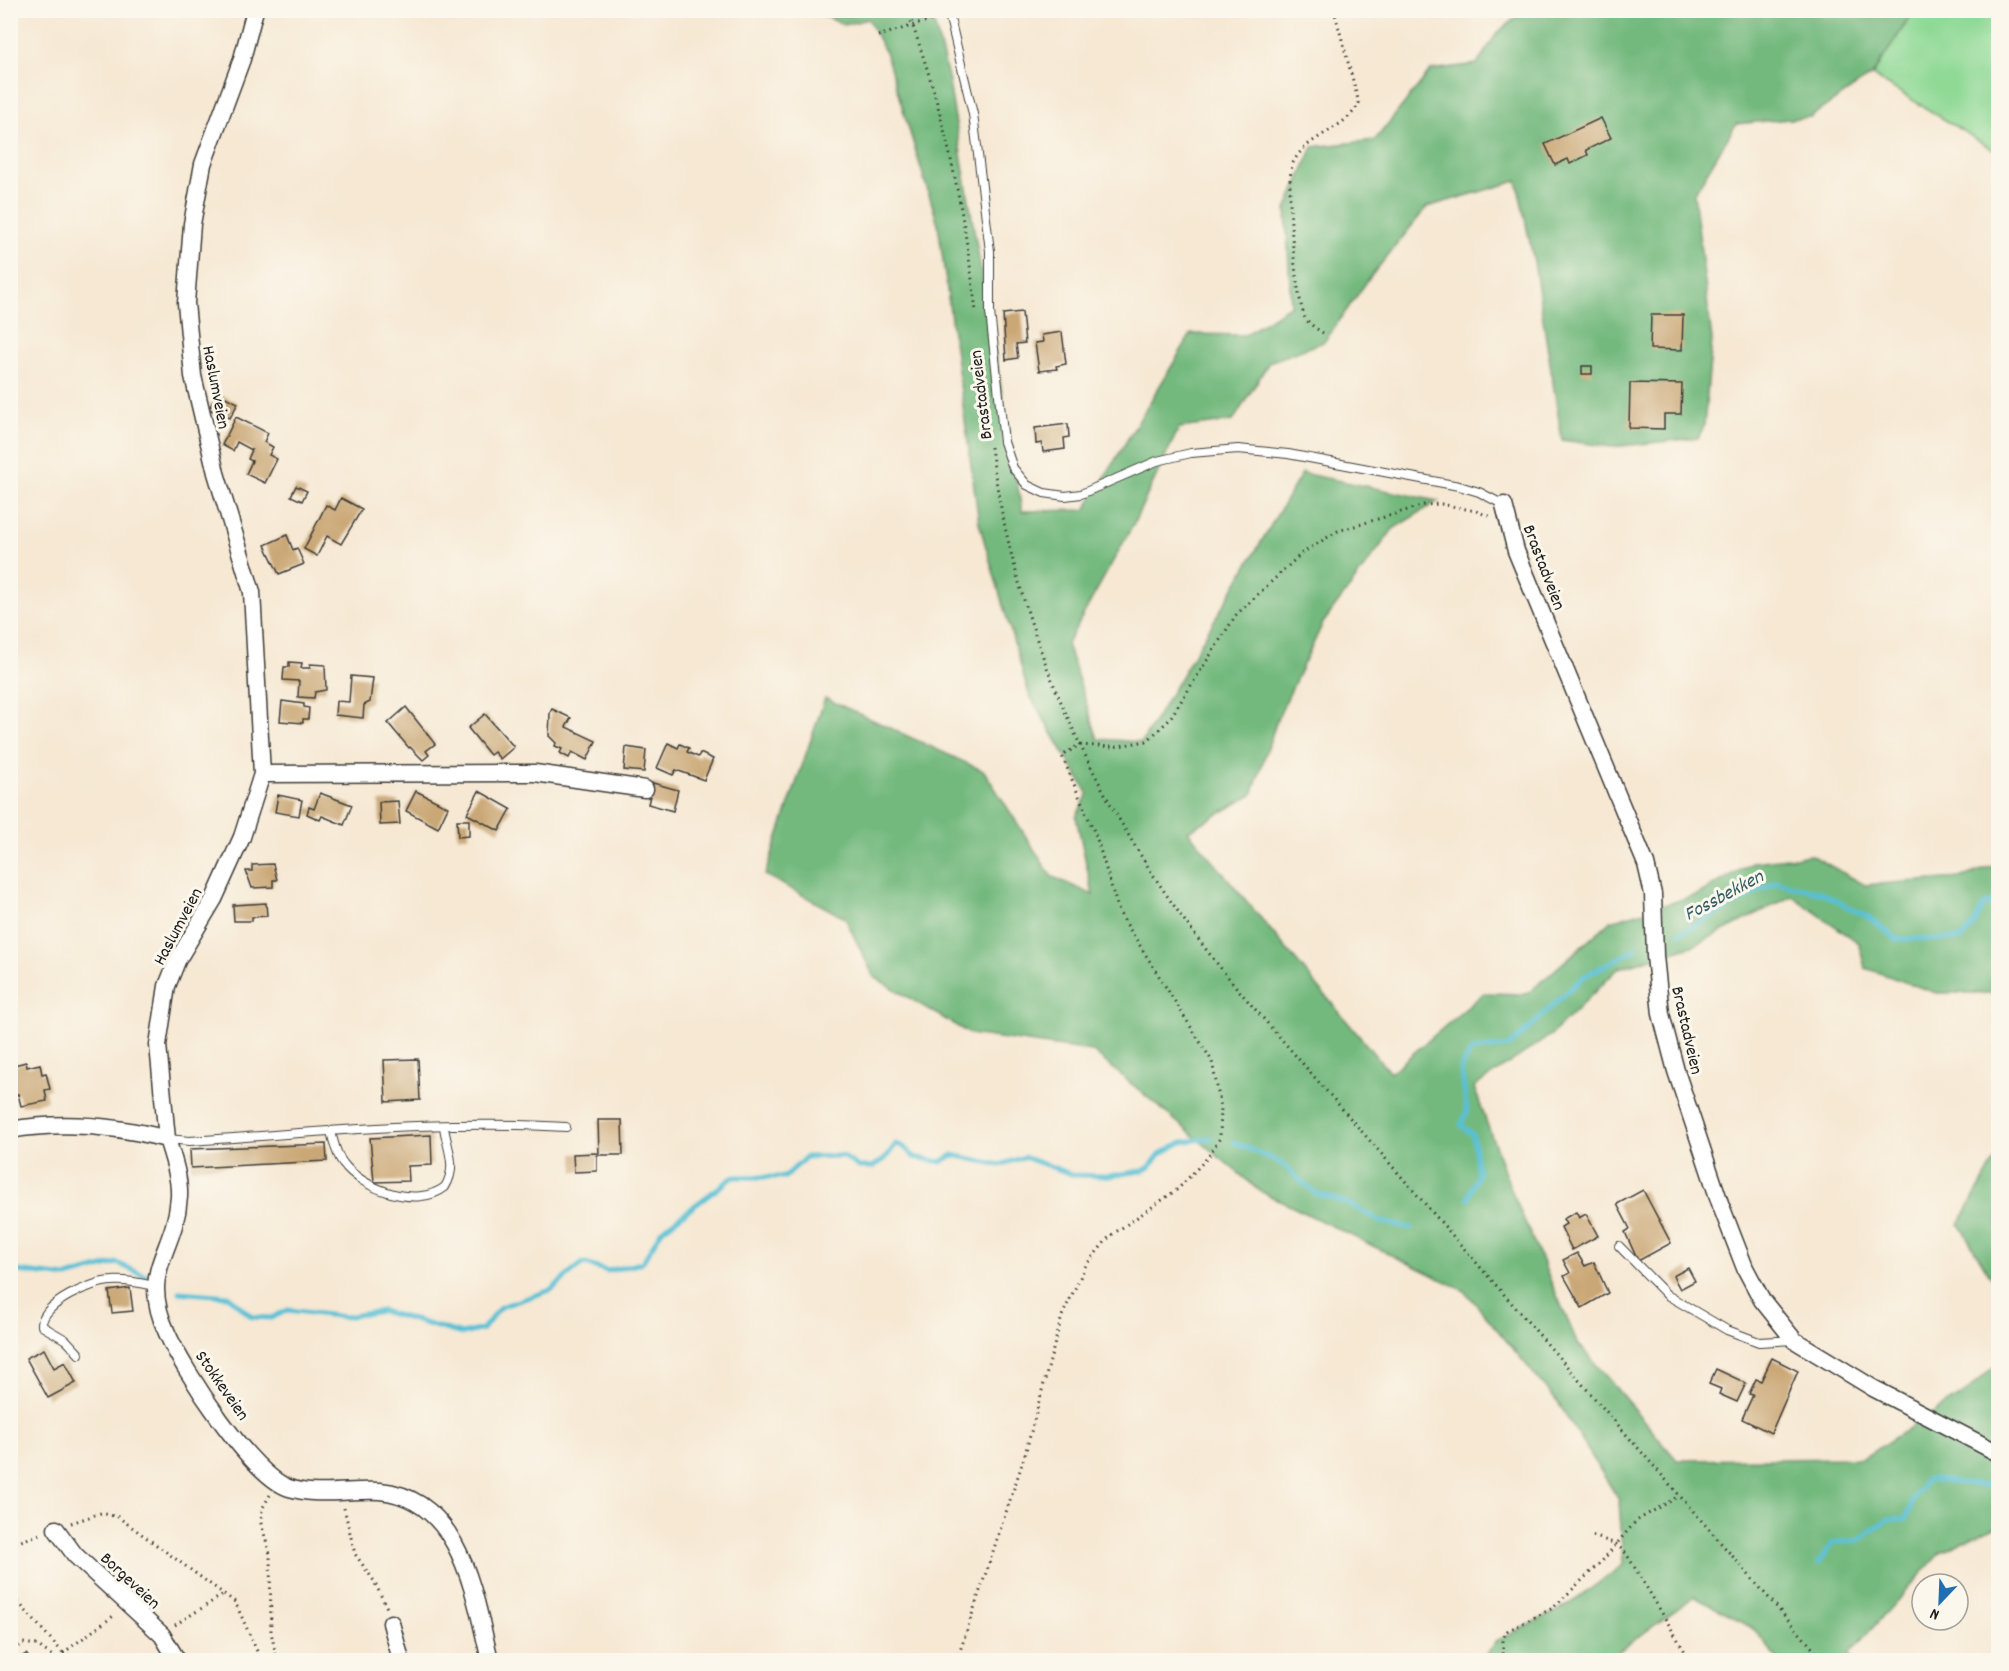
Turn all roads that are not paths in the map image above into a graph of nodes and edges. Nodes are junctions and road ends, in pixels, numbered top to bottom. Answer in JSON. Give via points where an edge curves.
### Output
{"nodes":[{"id":1,"x":255,"y":10,"type":"edge"},
{"id":2,"x":948,"y":10,"type":"edge"},
{"id":3,"x":1504,"y":505,"type":"joint"},
{"id":4,"x":262,"y":774,"type":"junction"},
{"id":5,"x":645,"y":789,"type":"dead end"},
{"id":6,"x":10,"y":1109,"type":"edge"},
{"id":7,"x":444,"y":1127,"type":"junction"},
{"id":8,"x":566,"y":1128,"type":"dead end"},
{"id":9,"x":12,"y":1129,"type":"edge"},
{"id":10,"x":331,"y":1132,"type":"junction"},
{"id":11,"x":167,"y":1139,"type":"junction"},
{"id":12,"x":1619,"y":1246,"type":"dead end"},
{"id":13,"x":154,"y":1286,"type":"junction"},
{"id":14,"x":1794,"y":1340,"type":"junction"},
{"id":15,"x":79,"y":1353,"type":"dead end"},
{"id":16,"x":1998,"y":1453,"type":"edge"},
{"id":17,"x":56,"y":1529,"type":"road end"},
{"id":18,"x":391,"y":1623,"type":"road end"},
{"id":19,"x":177,"y":1660,"type":"edge"},
{"id":20,"x":401,"y":1660,"type":"edge"},
{"id":21,"x":489,"y":1660,"type":"edge"}],
"edges":[{"from":1,"to":4,"type":"street","name":"Haslumveien","via":[[242,59],[203,164],[192,224],[186,303],[192,376],[252,592]]},
{"from":2,"to":3,"type":"lane","name":"Brastadveien","via":[[974,126],[990,251],[990,312],[1004,442],[1013,468],[1027,485],[1044,493],[1081,494],[1157,461],[1238,449],[1288,454],[1459,486]]},
{"from":3,"to":14,"type":"street","name":"Brastadveien","via":[[1522,567],[1646,864],[1653,894],[1661,1014],[1694,1131],[1745,1268],[1762,1300]]},
{"from":4,"to":5,"type":"street","via":[[535,773]]},
{"from":4,"to":11,"type":"street","name":"Haslumveien","via":[[242,837],[167,986],[158,1045]]},
{"from":6,"to":9,"type":"lane"},
{"from":7,"to":8,"type":"lane"},
{"from":7,"to":10,"type":"lane"},
{"from":7,"to":10,"type":"lane","via":[[451,1172],[445,1187],[425,1196],[391,1193],[353,1173],[340,1160]]},
{"from":9,"to":11,"type":"street","via":[[105,1128]]},
{"from":10,"to":11,"type":"lane"},
{"from":11,"to":13,"type":"street","name":"Stokkeveien","via":[[179,1196]]},
{"from":12,"to":14,"type":"lane","via":[[1667,1295],[1727,1330],[1759,1342]]},
{"from":13,"to":15,"type":"lane","via":[[98,1282],[48,1311],[42,1326]]},
{"from":13,"to":21,"type":"street","name":"Stokkeveien","via":[[159,1312],[177,1353],[250,1458],[277,1483],[300,1490],[394,1493],[427,1507],[440,1519],[460,1556]]},
{"from":14,"to":16,"type":"street","name":"Brastadveien","via":[[1873,1388]]},
{"from":17,"to":19,"type":"street","name":"Borgeveien","via":[[75,1555],[162,1635]]},
{"from":18,"to":20,"type":"street"}]}
